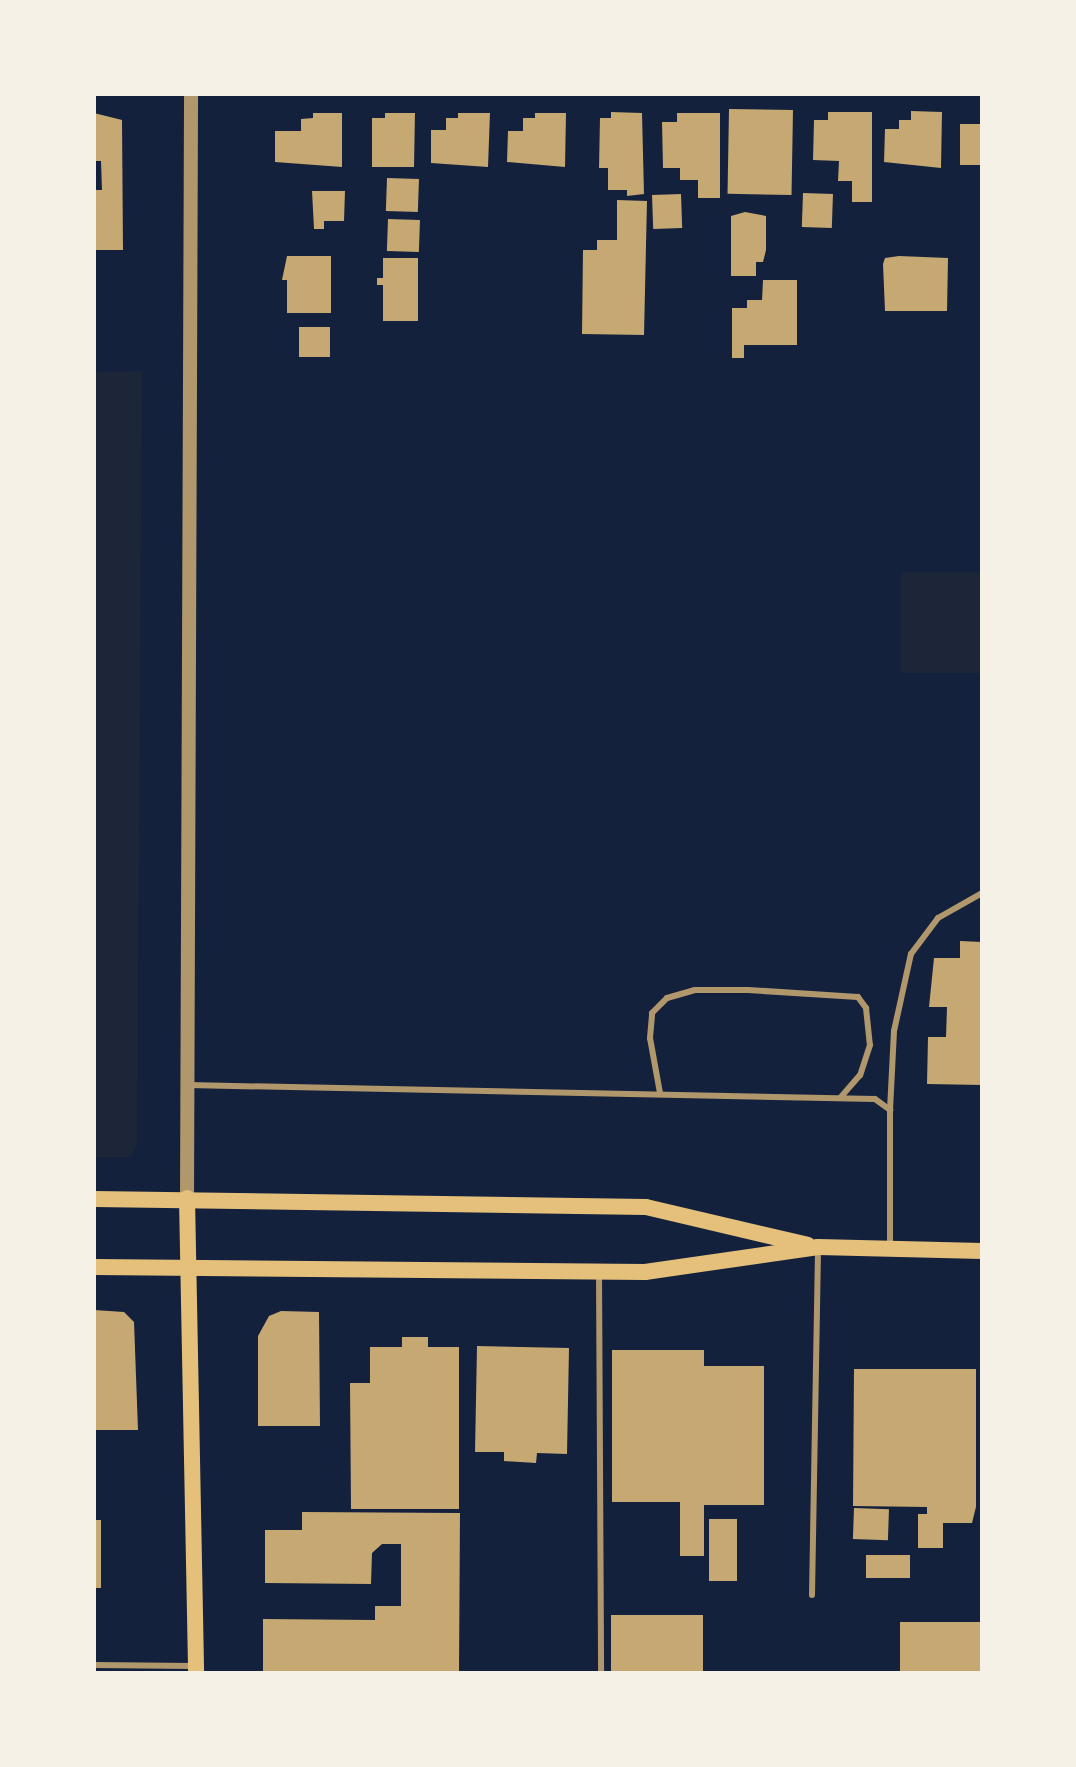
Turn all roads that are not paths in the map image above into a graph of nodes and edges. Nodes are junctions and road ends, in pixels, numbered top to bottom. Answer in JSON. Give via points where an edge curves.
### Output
{"nodes":[{"id":1,"x":191,"y":94,"type":"edge"},
{"id":2,"x":982,"y":893,"type":"edge"},
{"id":3,"x":188,"y":1085,"type":"junction"},
{"id":4,"x":660,"y":1093,"type":"junction"},
{"id":5,"x":842,"y":1096,"type":"junction"},
{"id":6,"x":890,"y":1110,"type":"junction"},
{"id":7,"x":187,"y":1198,"type":"junction"},
{"id":8,"x":94,"y":1199,"type":"edge"},
{"id":9,"x":818,"y":1247,"type":"junction"},
{"id":10,"x":889,"y":1249,"type":"junction"},
{"id":11,"x":982,"y":1251,"type":"edge"},
{"id":12,"x":187,"y":1265,"type":"junction"},
{"id":13,"x":94,"y":1267,"type":"edge"},
{"id":14,"x":599,"y":1272,"type":"junction"},
{"id":15,"x":812,"y":1595,"type":"dead end"},
{"id":16,"x":94,"y":1665,"type":"edge"},
{"id":17,"x":196,"y":1669,"type":"edge"},
{"id":18,"x":601,"y":1673,"type":"edge"}],
"edges":[{"from":1,"to":3,"type":"street"},
{"from":2,"to":6,"type":"lane","via":[[938,918],[911,954],[894,1031]]},
{"from":3,"to":4,"type":"lane"},
{"from":3,"to":7,"type":"street"},
{"from":4,"to":5,"type":"lane"},
{"from":4,"to":5,"type":"lane","via":[[650,1038],[652,1013],[667,998],[695,990],[748,990],[858,997],[866,1008],[870,1045],[860,1075]]},
{"from":5,"to":6,"type":"lane","via":[[875,1099]]},
{"from":6,"to":10,"type":"lane"},
{"from":7,"to":8,"type":"main road"},
{"from":7,"to":9,"type":"main road","via":[[646,1207]]},
{"from":7,"to":12,"type":"main road"},
{"from":9,"to":10,"type":"main road"},
{"from":9,"to":14,"type":"main road","via":[[645,1272]]},
{"from":9,"to":15,"type":"lane"},
{"from":10,"to":11,"type":"main road"},
{"from":12,"to":13,"type":"main road"},
{"from":12,"to":14,"type":"main road"},
{"from":12,"to":17,"type":"main road"},
{"from":14,"to":18,"type":"lane"},
{"from":16,"to":17,"type":"lane"}]}
